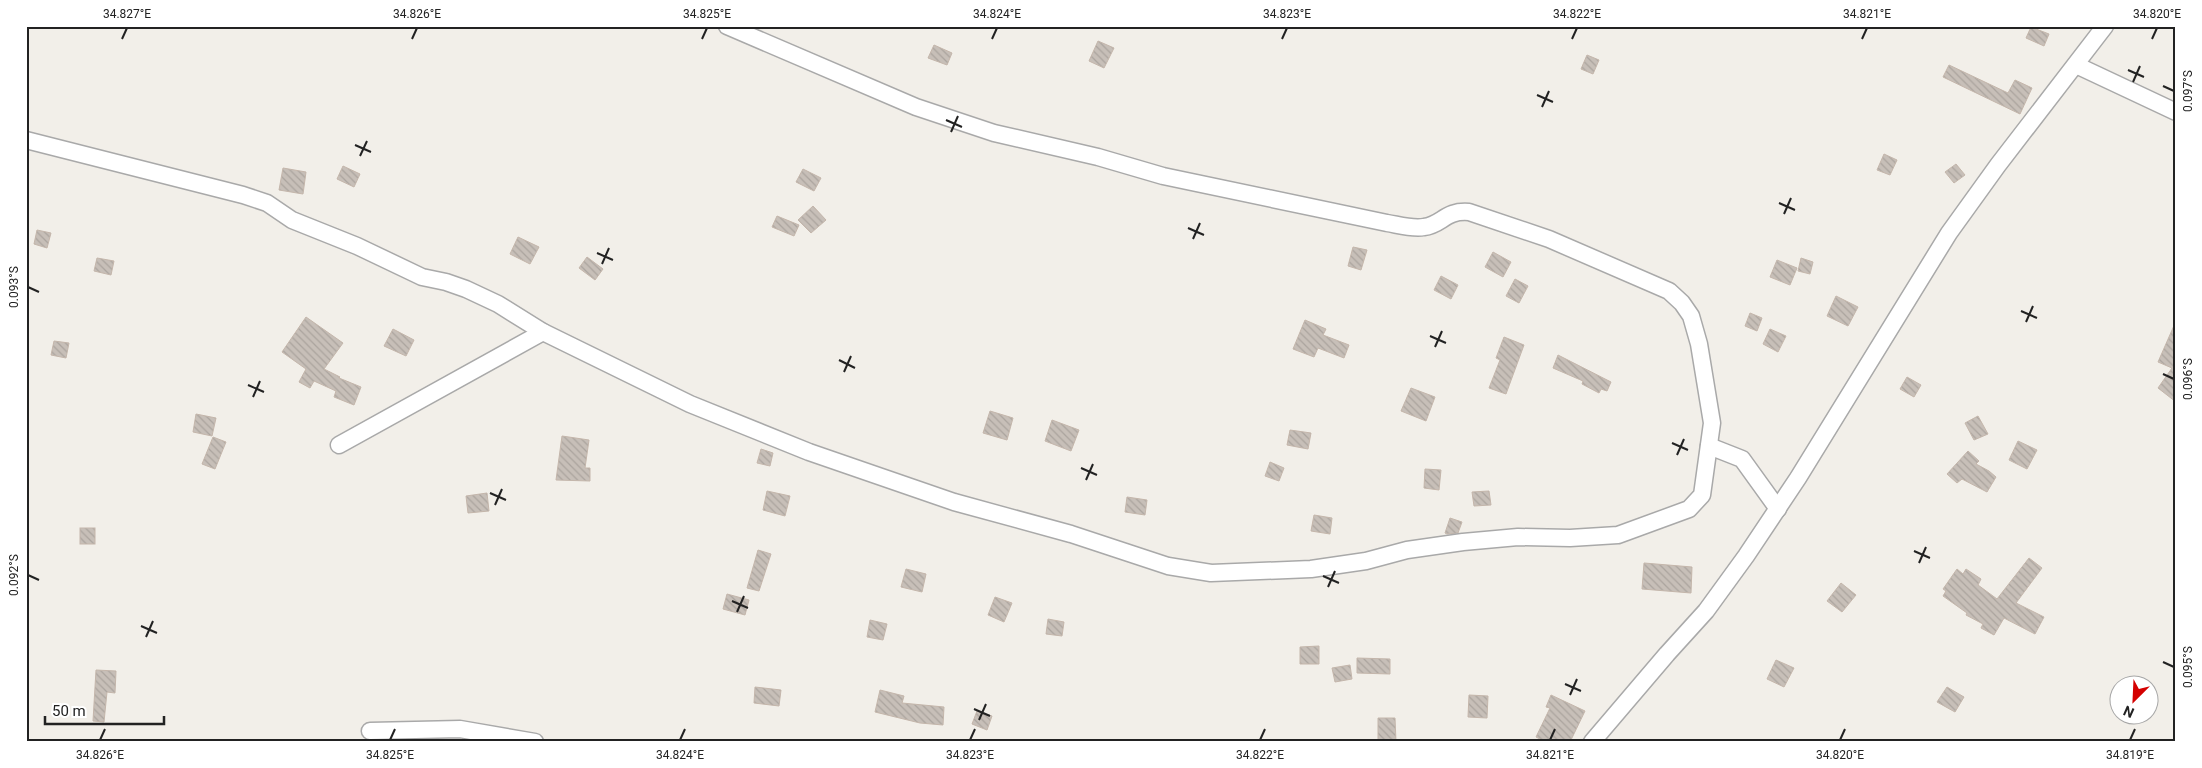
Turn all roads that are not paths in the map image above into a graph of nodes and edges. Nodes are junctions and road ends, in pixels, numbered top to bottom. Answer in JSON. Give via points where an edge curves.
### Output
{"nodes":[{"id":1,"x":727,"y":26,"type":"edge"},
{"id":2,"x":2105,"y":26,"type":"edge"},
{"id":3,"x":2076,"y":65,"type":"junction"},
{"id":4,"x":2176,"y":112,"type":"edge"},
{"id":5,"x":26,"y":140,"type":"edge"},
{"id":6,"x":543,"y":332,"type":"junction"},
{"id":7,"x":339,"y":445,"type":"dead end"},
{"id":8,"x":1709,"y":446,"type":"junction"},
{"id":9,"x":1778,"y":508,"type":"junction"},
{"id":10,"x":370,"y":731,"type":"dead end"},
{"id":11,"x":535,"y":742,"type":"edge"},
{"id":12,"x":1592,"y":742,"type":"edge"}],
"edges":[{"from":1,"to":8,"type":"street","via":[[916,107],[994,133],[1200,184],[1387,223],[1424,227],[1449,214],[1468,212],[1549,239],[1638,276],[1669,291],[1691,316],[1712,423]]},
{"from":2,"to":3,"type":"street"},
{"from":3,"to":4,"type":"street"},
{"from":3,"to":9,"type":"street","via":[[1949,233]]},
{"from":5,"to":6,"type":"street","via":[[243,195],[422,277],[446,282],[490,301]]},
{"from":6,"to":7,"type":"street"},
{"from":6,"to":8,"type":"street","via":[[690,404],[809,452],[954,502],[1071,534],[1168,566],[1211,573],[1311,568],[1463,542],[1518,537],[1618,535],[1690,509],[1697,503],[1703,488]]},
{"from":8,"to":9,"type":"street","via":[[1742,460]]},
{"from":9,"to":12,"type":"street","via":[[1706,611]]},
{"from":10,"to":11,"type":"street","via":[[460,730]]}]}
